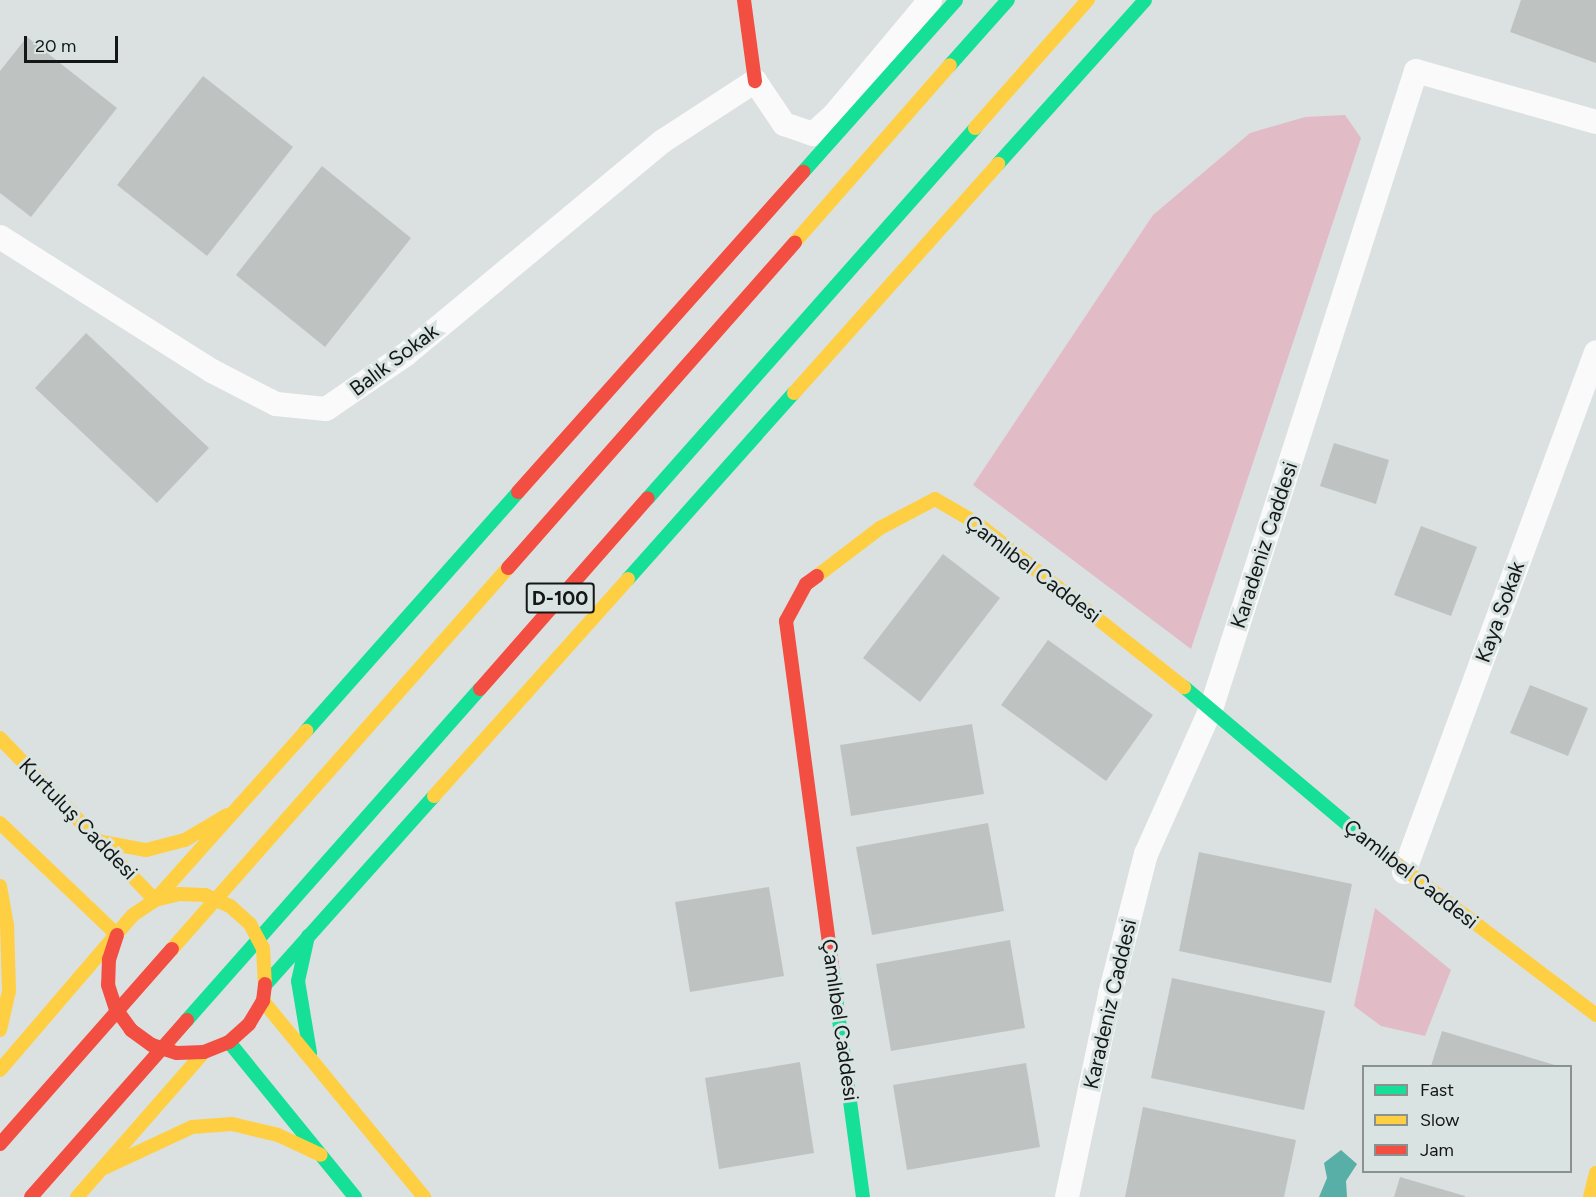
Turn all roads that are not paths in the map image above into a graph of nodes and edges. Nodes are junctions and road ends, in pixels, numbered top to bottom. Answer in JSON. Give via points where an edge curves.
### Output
{"nodes":[{"id":1,"x":744,"y":0,"type":"edge"},
{"id":2,"x":930,"y":0,"type":"edge"},
{"id":3,"x":956,"y":0,"type":"edge"},
{"id":4,"x":1008,"y":0,"type":"edge"},
{"id":5,"x":1088,"y":0,"type":"edge"},
{"id":6,"x":1145,"y":0,"type":"edge"},
{"id":7,"x":755,"y":81,"type":"junction"},
{"id":8,"x":1596,"y":122,"type":"edge"},
{"id":9,"x":0,"y":237,"type":"edge"},
{"id":10,"x":1596,"y":351,"type":"edge"},
{"id":11,"x":1211,"y":709,"type":"junction"},
{"id":12,"x":0,"y":738,"type":"edge"},
{"id":13,"x":234,"y":811,"type":"junction"},
{"id":14,"x":0,"y":823,"type":"edge"},
{"id":15,"x":102,"y":842,"type":"junction"},
{"id":16,"x":1404,"y":872,"type":"junction"},
{"id":17,"x":215,"y":877,"type":"dead end"},
{"id":18,"x":0,"y":886,"type":"edge"},
{"id":19,"x":154,"y":900,"type":"junction"},
{"id":20,"x":117,"y":935,"type":"junction"},
{"id":21,"x":308,"y":936,"type":"junction"},
{"id":22,"x":266,"y":984,"type":"junction"},
{"id":23,"x":262,"y":1001,"type":"junction"},
{"id":24,"x":56,"y":1006,"type":"junction"},
{"id":25,"x":73,"y":1011,"type":"dead end"},
{"id":26,"x":1596,"y":1015,"type":"edge"},
{"id":27,"x":95,"y":1017,"type":"dead end"},
{"id":28,"x":0,"y":1030,"type":"edge"},
{"id":29,"x":229,"y":1042,"type":"junction"},
{"id":30,"x":204,"y":1052,"type":"junction"},
{"id":31,"x":310,"y":1055,"type":"junction"},
{"id":32,"x":0,"y":1070,"type":"edge"},
{"id":33,"x":155,"y":1109,"type":"junction"},
{"id":34,"x":0,"y":1144,"type":"edge"},
{"id":35,"x":321,"y":1155,"type":"junction"},
{"id":36,"x":102,"y":1169,"type":"junction"},
{"id":37,"x":1596,"y":1173,"type":"edge"},
{"id":38,"x":31,"y":1197,"type":"edge"},
{"id":39,"x":77,"y":1197,"type":"edge"},
{"id":40,"x":356,"y":1197,"type":"edge"},
{"id":41,"x":424,"y":1197,"type":"edge"},
{"id":42,"x":863,"y":1197,"type":"edge"},
{"id":43,"x":1067,"y":1197,"type":"edge"},
{"id":44,"x":1590,"y":1197,"type":"edge"}],
"edges":[{"from":1,"to":7,"type":"main road"},
{"from":2,"to":7,"type":"street","via":[[834,115],[813,134],[784,124]]},
{"from":3,"to":13,"type":"main road"},
{"from":4,"to":34,"type":"main road","number":"D-100"},
{"from":5,"to":38,"type":"main road","number":"D-100"},
{"from":6,"to":21,"type":"main road"},
{"from":7,"to":9,"type":"street","name":"Balık Sokak","via":[[663,141],[405,355],[326,410],[276,404],[212,371]]},
{"from":8,"to":11,"type":"street","name":"Karadeniz Caddesi","via":[[1416,71]]},
{"from":10,"to":16,"type":"street","name":"Kaya Sokak"},
{"from":11,"to":16,"type":"main road","name":"Çamlıbel Caddesi"},
{"from":11,"to":42,"type":"main road","name":"Çamlıbel Caddesi","via":[[978,524],[935,499],[880,528],[806,584],[786,621]]},
{"from":11,"to":43,"type":"street","name":"Karadeniz Caddesi","via":[[1146,854],[1110,994]]},
{"from":12,"to":15,"type":"main road","name":"Kurtuluş Caddesi"},
{"from":13,"to":15,"type":"main road","via":[[185,840],[146,850]]},
{"from":13,"to":19,"type":"main road","via":[[202,856]]},
{"from":14,"to":20,"type":"main road"},
{"from":15,"to":19,"type":"main road","name":"Kurtuluş Caddesi"},
{"from":16,"to":26,"type":"main road","name":"Çamlıbel Caddesi"},
{"from":17,"to":21,"type":"main road","via":[[249,912]]},
{"from":18,"to":28,"type":"main road","via":[[7,924],[9,991]]},
{"from":19,"to":20,"type":"main road","via":[[133,915]]},
{"from":19,"to":22,"type":"main road","via":[[179,894],[205,895],[230,906],[250,924],[263,948]]},
{"from":20,"to":24,"type":"main road"},
{"from":20,"to":30,"type":"main road","via":[[109,959],[108,985],[116,1009],[131,1030],[152,1045],[177,1053]]},
{"from":21,"to":22,"type":"main road"},
{"from":21,"to":31,"type":"main road","via":[[298,981]]},
{"from":22,"to":23,"type":"main road"},
{"from":23,"to":29,"type":"main road","via":[[249,1024]]},
{"from":23,"to":31,"type":"main road"},
{"from":24,"to":25,"type":"main road"},
{"from":24,"to":32,"type":"main road"},
{"from":27,"to":33,"type":"main road","via":[[132,1041],[145,1058],[154,1086]]},
{"from":29,"to":30,"type":"main road"},
{"from":29,"to":35,"type":"main road"},
{"from":30,"to":33,"type":"main road"},
{"from":31,"to":41,"type":"main road"},
{"from":33,"to":36,"type":"main road"},
{"from":35,"to":36,"type":"main road","via":[[278,1135],[232,1125],[192,1127]]},
{"from":35,"to":40,"type":"main road"},
{"from":36,"to":39,"type":"main road"},
{"from":37,"to":44,"type":"main road"}]}
